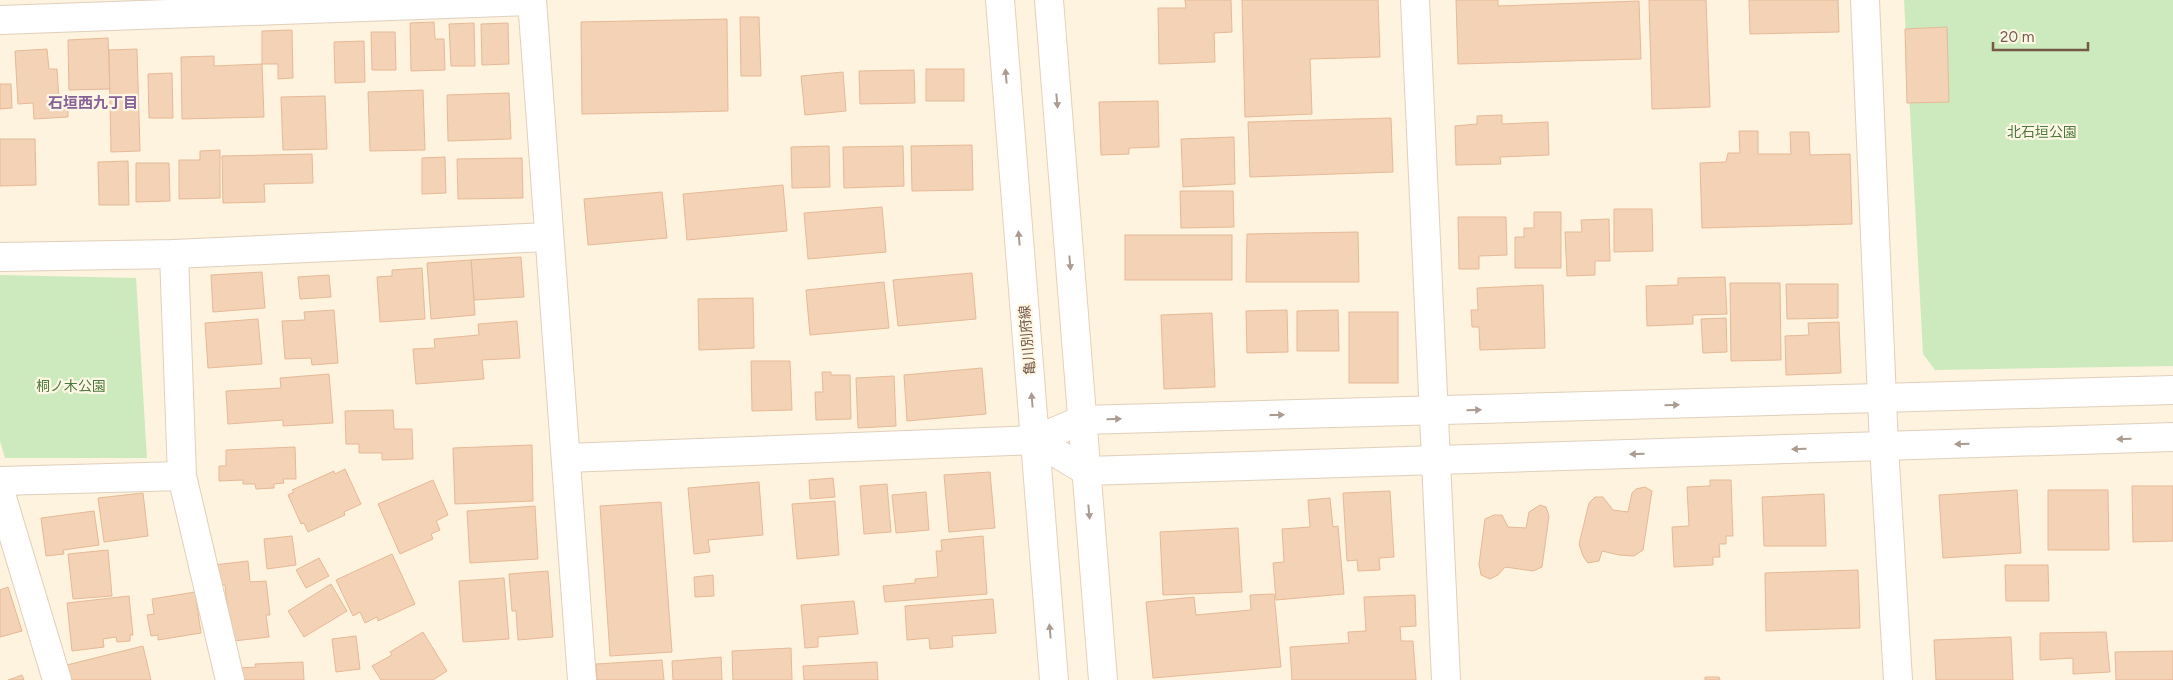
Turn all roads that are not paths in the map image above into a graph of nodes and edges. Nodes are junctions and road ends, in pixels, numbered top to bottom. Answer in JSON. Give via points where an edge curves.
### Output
{"nodes":[{"id":1,"x":532,"y":0,"type":"edge"},
{"id":2,"x":1000,"y":0,"type":"edge"},
{"id":3,"x":1049,"y":0,"type":"edge"},
{"id":4,"x":1415,"y":0,"type":"edge"},
{"id":5,"x":1865,"y":0,"type":"edge"},
{"id":6,"x":0,"y":20,"type":"edge"},
{"id":7,"x":549,"y":237,"type":"junction"},
{"id":8,"x":174,"y":254,"type":"junction"},
{"id":9,"x":0,"y":257,"type":"edge"},
{"id":10,"x":2173,"y":390,"type":"edge"},
{"id":11,"x":1883,"y":399,"type":"junction"},
{"id":12,"x":1434,"y":411,"type":"junction"},
{"id":13,"x":1082,"y":420,"type":"junction"},
{"id":14,"x":2173,"y":437,"type":"edge"},
{"id":15,"x":1035,"y":440,"type":"junction"},
{"id":16,"x":1884,"y":446,"type":"junction"},
{"id":17,"x":566,"y":458,"type":"junction"},
{"id":18,"x":1436,"y":460,"type":"junction"},
{"id":19,"x":1086,"y":471,"type":"junction"},
{"id":20,"x":182,"y":476,"type":"junction"},
{"id":21,"x":0,"y":481,"type":"edge"},
{"id":22,"x":0,"y":491,"type":"edge"},
{"id":23,"x":57,"y":680,"type":"edge"},
{"id":24,"x":230,"y":680,"type":"edge"},
{"id":25,"x":582,"y":680,"type":"edge"},
{"id":26,"x":1054,"y":680,"type":"edge"},
{"id":27,"x":1102,"y":680,"type":"edge"},
{"id":28,"x":1446,"y":680,"type":"edge"},
{"id":29,"x":1898,"y":680,"type":"edge"}],
"edges":[{"from":1,"to":6,"type":"street"},
{"from":1,"to":7,"type":"street"},
{"from":15,"to":2,"type":"street","name":"亀川別府線","one_way":true},
{"from":3,"to":13,"type":"street","one_way":true},
{"from":4,"to":12,"type":"street"},
{"from":5,"to":11,"type":"street"},
{"from":7,"to":8,"type":"street"},
{"from":7,"to":17,"type":"street"},
{"from":8,"to":9,"type":"street"},
{"from":8,"to":20,"type":"street"},
{"from":10,"to":11,"type":"street"},
{"from":12,"to":11,"type":"street","one_way":true},
{"from":11,"to":16,"type":"street"},
{"from":13,"to":12,"type":"street","one_way":true},
{"from":12,"to":18,"type":"street"},
{"from":13,"to":15,"type":"street"},
{"from":13,"to":19,"type":"street"},
{"from":14,"to":16,"type":"street","one_way":true},
{"from":15,"to":17,"type":"street"},
{"from":15,"to":19,"type":"street"},
{"from":26,"to":15,"type":"street","name":"亀川別府線","one_way":true},
{"from":16,"to":18,"type":"street","one_way":true},
{"from":16,"to":29,"type":"street"},
{"from":17,"to":25,"type":"street"},
{"from":18,"to":19,"type":"street"},
{"from":18,"to":28,"type":"street"},
{"from":19,"to":27,"type":"street","one_way":true},
{"from":20,"to":21,"type":"street"},
{"from":20,"to":24,"type":"street"},
{"from":22,"to":23,"type":"street"}]}
